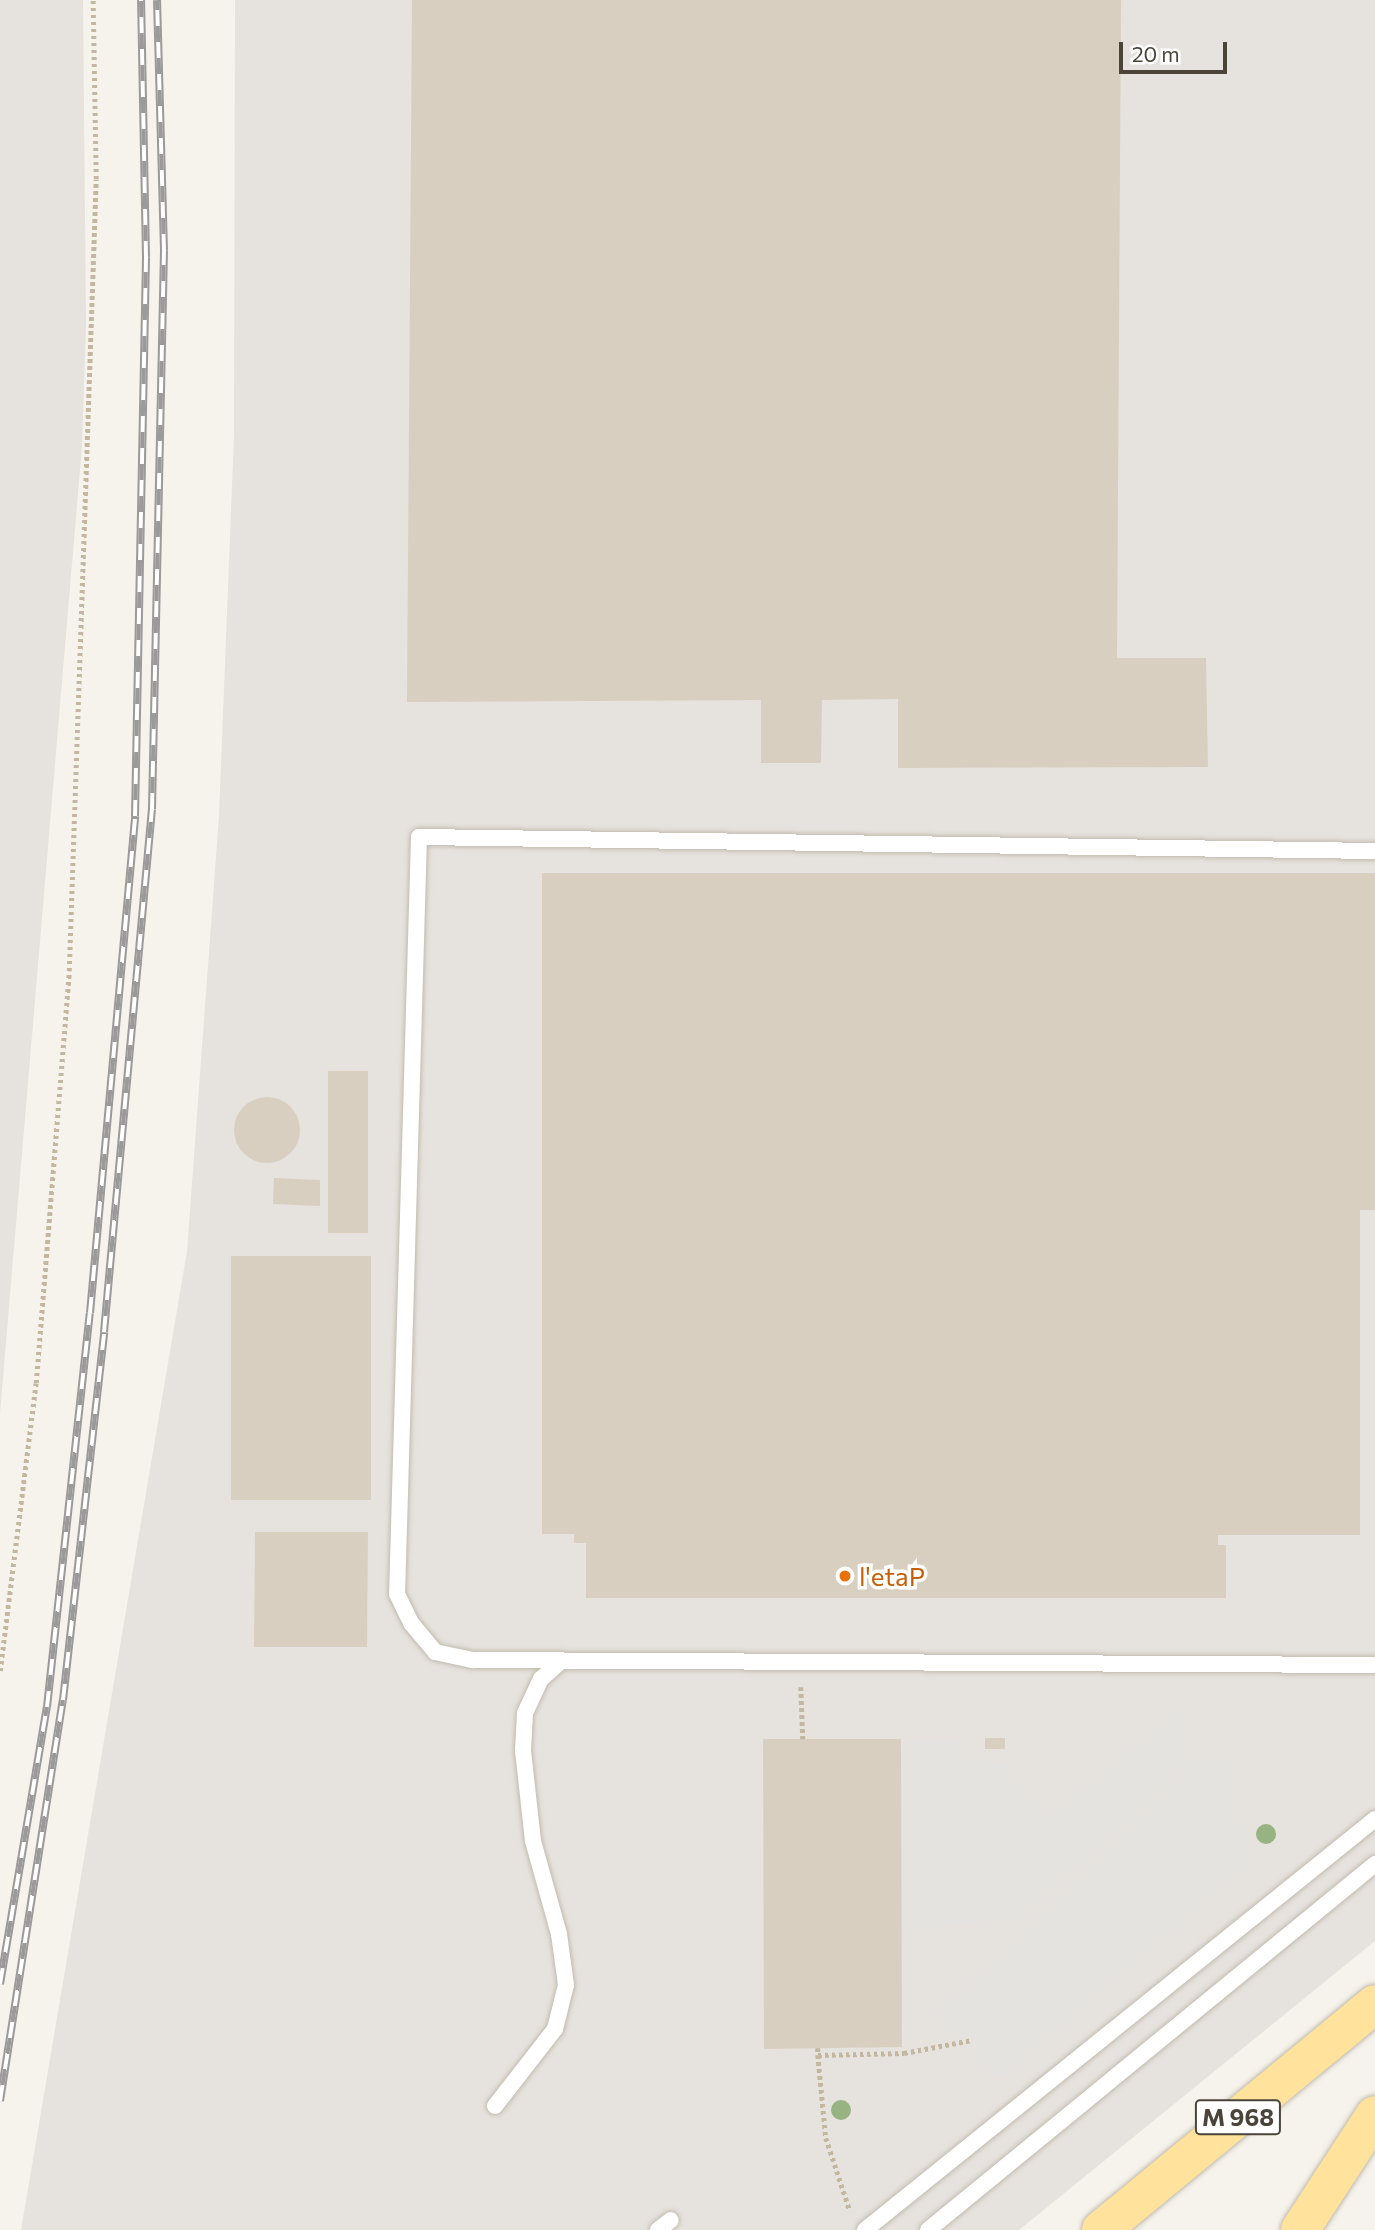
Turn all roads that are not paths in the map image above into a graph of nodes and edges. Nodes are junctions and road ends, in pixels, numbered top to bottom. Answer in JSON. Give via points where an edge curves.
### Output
{"nodes":[{"id":1,"x":1375,"y":851,"type":"edge"},
{"id":2,"x":561,"y":1661,"type":"junction"},
{"id":3,"x":1375,"y":1665,"type":"edge"},
{"id":4,"x":1375,"y":1819,"type":"edge"},
{"id":5,"x":1375,"y":1864,"type":"edge"},
{"id":6,"x":1375,"y":2004,"type":"edge"},
{"id":7,"x":495,"y":2106,"type":"dead end"},
{"id":8,"x":1375,"y":2115,"type":"edge"},
{"id":9,"x":671,"y":2220,"type":"dead end"},
{"id":10,"x":860,"y":2225,"type":"edge"},
{"id":11,"x":658,"y":2230,"type":"edge"},
{"id":12,"x":928,"y":2230,"type":"edge"},
{"id":13,"x":1101,"y":2230,"type":"edge"},
{"id":14,"x":1300,"y":2230,"type":"edge"}],
"edges":[{"from":1,"to":2,"type":"lane","via":[[419,837],[397,1594],[411,1623],[435,1652],[474,1660]]},
{"from":2,"to":3,"type":"lane"},
{"from":2,"to":7,"type":"lane","via":[[541,1679],[525,1713],[523,1751],[533,1841],[559,1934],[566,1985],[555,2029]]},
{"from":4,"to":10,"type":"lane"},
{"from":5,"to":12,"type":"lane"},
{"from":6,"to":13,"type":"main road","number":"M 968"},
{"from":8,"to":14,"type":"main road"},
{"from":9,"to":11,"type":"lane"}]}
